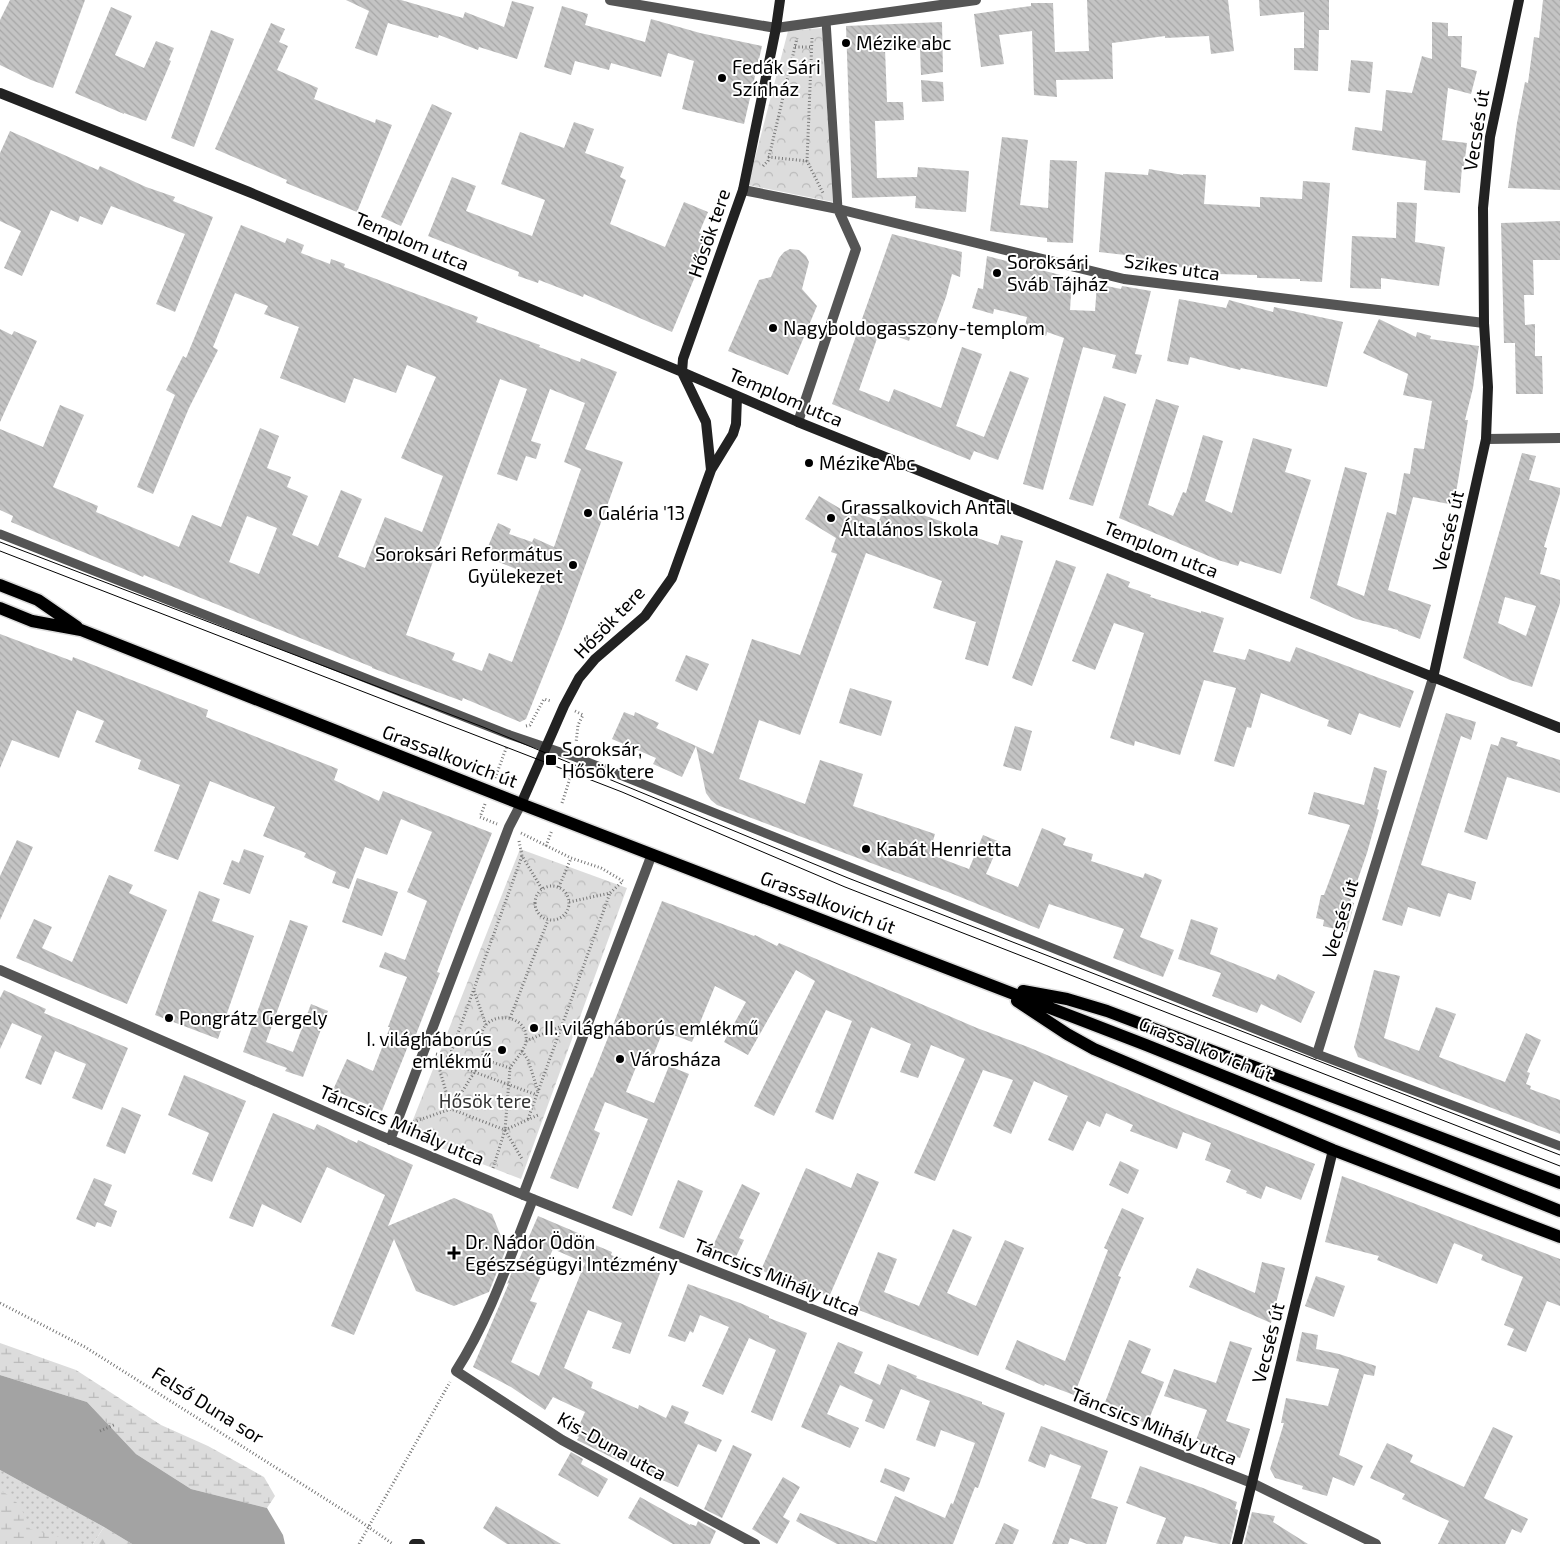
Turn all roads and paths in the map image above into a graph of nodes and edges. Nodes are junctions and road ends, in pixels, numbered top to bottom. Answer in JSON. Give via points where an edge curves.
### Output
{"nodes":[{"id":1,"x":610,"y":0,"type":"edge"},
{"id":2,"x":780,"y":0,"type":"edge"},
{"id":3,"x":976,"y":0,"type":"edge"},
{"id":4,"x":1518,"y":0,"type":"edge"},
{"id":5,"x":959,"y":1,"type":"edge"},
{"id":6,"x":826,"y":21,"type":"junction"},
{"id":7,"x":814,"y":23,"type":"junction"},
{"id":8,"x":800,"y":25,"type":"junction"},
{"id":9,"x":776,"y":28,"type":"junction"},
{"id":10,"x":795,"y":46,"type":"junction"},
{"id":11,"x":812,"y":47,"type":"junction"},
{"id":12,"x":0,"y":92,"type":"edge"},
{"id":13,"x":768,"y":157,"type":"junction"},
{"id":14,"x":807,"y":161,"type":"junction"},
{"id":15,"x":761,"y":168,"type":"dead end"},
{"id":16,"x":743,"y":190,"type":"junction"},
{"id":17,"x":834,"y":208,"type":"junction"},
{"id":18,"x":1484,"y":324,"type":"junction"},
{"id":19,"x":682,"y":372,"type":"junction"},
{"id":20,"x":737,"y":397,"type":"junction"},
{"id":21,"x":798,"y":422,"type":"junction"},
{"id":22,"x":1560,"y":438,"type":"edge"},
{"id":23,"x":1486,"y":439,"type":"junction"},
{"id":24,"x":711,"y":470,"type":"junction"},
{"id":25,"x":0,"y":534,"type":"edge"},
{"id":26,"x":0,"y":585,"type":"edge"},
{"id":27,"x":0,"y":608,"type":"edge"},
{"id":28,"x":82,"y":630,"type":"junction"},
{"id":29,"x":1433,"y":678,"type":"junction"},
{"id":30,"x":1560,"y":728,"type":"edge"},
{"id":31,"x":545,"y":747,"type":"junction"},
{"id":32,"x":521,"y":804,"type":"junction"},
{"id":33,"x":652,"y":854,"type":"junction"},
{"id":34,"x":522,"y":856,"type":"junction"},
{"id":35,"x":571,"y":858,"type":"junction"},
{"id":36,"x":559,"y":887,"type":"junction"},
{"id":37,"x":542,"y":889,"type":"junction"},
{"id":38,"x":610,"y":892,"type":"junction"},
{"id":39,"x":569,"y":902,"type":"junction"},
{"id":40,"x":548,"y":920,"type":"junction"},
{"id":41,"x":0,"y":970,"type":"edge"},
{"id":42,"x":989,"y":984,"type":"junction"},
{"id":43,"x":474,"y":991,"type":"junction"},
{"id":44,"x":510,"y":1018,"type":"junction"},
{"id":45,"x":486,"y":1025,"type":"junction"},
{"id":46,"x":564,"y":1025,"type":"junction"},
{"id":47,"x":526,"y":1041,"type":"junction"},
{"id":48,"x":434,"y":1050,"type":"dead end"},
{"id":49,"x":522,"y":1051,"type":"junction"},
{"id":50,"x":435,"y":1054,"type":"junction"},
{"id":51,"x":1317,"y":1054,"type":"junction"},
{"id":52,"x":449,"y":1058,"type":"junction"},
{"id":53,"x":482,"y":1059,"type":"junction"},
{"id":54,"x":510,"y":1068,"type":"junction"},
{"id":55,"x":474,"y":1072,"type":"junction"},
{"id":56,"x":509,"y":1084,"type":"junction"},
{"id":57,"x":538,"y":1093,"type":"junction"},
{"id":58,"x":556,"y":1107,"type":"junction"},
{"id":59,"x":451,"y":1110,"type":"junction"},
{"id":60,"x":528,"y":1119,"type":"junction"},
{"id":61,"x":405,"y":1125,"type":"dead end"},
{"id":62,"x":505,"y":1130,"type":"junction"},
{"id":63,"x":390,"y":1140,"type":"junction"},
{"id":64,"x":1560,"y":1146,"type":"edge"},
{"id":65,"x":1333,"y":1150,"type":"junction"},
{"id":66,"x":531,"y":1174,"type":"junction"},
{"id":67,"x":489,"y":1181,"type":"junction"},
{"id":68,"x":1560,"y":1183,"type":"edge"},
{"id":69,"x":523,"y":1195,"type":"junction"},
{"id":70,"x":533,"y":1199,"type":"junction"},
{"id":71,"x":1560,"y":1211,"type":"edge"},
{"id":72,"x":1560,"y":1237,"type":"edge"},
{"id":73,"x":0,"y":1303,"type":"edge"},
{"id":74,"x":456,"y":1371,"type":"junction"},
{"id":75,"x":116,"y":1424,"type":"dead end"},
{"id":76,"x":100,"y":1432,"type":"dead end"},
{"id":77,"x":1252,"y":1483,"type":"junction"},
{"id":78,"x":369,"y":1528,"type":"junction"},
{"id":79,"x":359,"y":1544,"type":"edge"},
{"id":80,"x":393,"y":1544,"type":"edge"},
{"id":81,"x":414,"y":1544,"type":"edge"},
{"id":82,"x":420,"y":1544,"type":"edge"},
{"id":83,"x":755,"y":1544,"type":"edge"},
{"id":84,"x":1237,"y":1544,"type":"edge"},
{"id":85,"x":1376,"y":1544,"type":"edge"}],
"edges":[{"from":1,"to":9,"type":"street"},
{"from":2,"to":9,"type":"street","name":"Hősök tere"},
{"from":3,"to":5,"type":"street"},
{"from":4,"to":18,"type":"street","name":"Vecsés út","via":[[1490,137],[1484,199]]},
{"from":5,"to":6,"type":"street"},
{"from":6,"to":7,"type":"street"},
{"from":6,"to":17,"type":"lane"},
{"from":7,"to":8,"type":"street"},
{"from":7,"to":11,"type":"path"},
{"from":8,"to":9,"type":"street"},
{"from":8,"to":10,"type":"path"},
{"from":9,"to":16,"type":"street","name":"Hősök tere"},
{"from":10,"to":11,"type":"path"},
{"from":10,"to":13,"type":"path"},
{"from":11,"to":14,"type":"path"},
{"from":12,"to":19,"type":"street","name":"Templom utca"},
{"from":13,"to":14,"type":"path"},
{"from":13,"to":15,"type":"path"},
{"from":14,"to":17,"type":"path"},
{"from":16,"to":17,"type":"street","name":"Szikes utca"},
{"from":16,"to":19,"type":"street","name":"Hősök tere","via":[[684,358]]},
{"from":17,"to":18,"type":"street","name":"Szikes utca","via":[[1124,279]]},
{"from":17,"to":21,"type":"street","via":[[856,249]]},
{"from":18,"to":23,"type":"street","name":"Vecsés út","via":[[1488,388]]},
{"from":19,"to":20,"type":"street","name":"Templom utca"},
{"from":19,"to":24,"type":"street","name":"Hősök tere","via":[[706,422]]},
{"from":20,"to":21,"type":"street","name":"Templom utca"},
{"from":20,"to":24,"type":"street","via":[[733,434]]},
{"from":21,"to":29,"type":"street","name":"Templom utca"},
{"from":22,"to":23,"type":"street"},
{"from":23,"to":29,"type":"street","name":"Vecsés út"},
{"from":24,"to":31,"type":"street","name":"Hősök tere","via":[[672,578],[645,616],[595,659],[580,678]]},
{"from":25,"to":31,"type":"lane"},
{"from":26,"to":28,"type":"main road","name":"Grassalkovich út","via":[[38,600]]},
{"from":27,"to":28,"type":"main road","name":"Grassalkovich út","via":[[32,620]]},
{"from":28,"to":32,"type":"main road","name":"Grassalkovich út"},
{"from":29,"to":30,"type":"street","name":"Templom utca"},
{"from":29,"to":51,"type":"street","name":"Vecsés út"},
{"from":31,"to":32,"type":"street","name":"Hősök tere"},
{"from":31,"to":51,"type":"lane"},
{"from":32,"to":33,"type":"main road","name":"Grassalkovich út"},
{"from":32,"to":63,"type":"street","name":"Hősök tere"},
{"from":33,"to":42,"type":"main road","name":"Grassalkovich út"},
{"from":33,"to":58,"type":"street"},
{"from":34,"to":35,"type":"path","via":[[517,830]]},
{"from":34,"to":37,"type":"path"},
{"from":34,"to":43,"type":"path"},
{"from":35,"to":36,"type":"path"},
{"from":35,"to":38,"type":"path","via":[[601,868],[623,881]]},
{"from":36,"to":37,"type":"path"},
{"from":36,"to":39,"type":"path"},
{"from":37,"to":40,"type":"path","via":[[534,900],[537,913]]},
{"from":38,"to":39,"type":"path"},
{"from":38,"to":46,"type":"path"},
{"from":39,"to":40,"type":"path","via":[[566,912],[558,919]]},
{"from":40,"to":44,"type":"path"},
{"from":41,"to":63,"type":"street","name":"Táncsics Mihály utca"},
{"from":42,"to":65,"type":"main road","via":[[1094,1049]]},
{"from":42,"to":68,"type":"main road","via":[[1107,1011]]},
{"from":42,"to":71,"type":"main road","name":"Grassalkovich út"},
{"from":43,"to":45,"type":"path"},
{"from":43,"to":52,"type":"path"},
{"from":44,"to":45,"type":"path","via":[[497,1018]]},
{"from":44,"to":47,"type":"path","via":[[519,1023]]},
{"from":45,"to":53,"type":"path","via":[[480,1038]]},
{"from":46,"to":47,"type":"path"},
{"from":46,"to":57,"type":"path"},
{"from":47,"to":49,"type":"path"},
{"from":48,"to":50,"type":"path"},
{"from":49,"to":54,"type":"path"},
{"from":49,"to":57,"type":"path"},
{"from":50,"to":52,"type":"path"},
{"from":50,"to":59,"type":"path"},
{"from":51,"to":64,"type":"lane"},
{"from":52,"to":55,"type":"path","via":[[456,1065]]},
{"from":53,"to":54,"type":"path"},
{"from":53,"to":55,"type":"path"},
{"from":54,"to":56,"type":"path"},
{"from":55,"to":56,"type":"path"},
{"from":55,"to":59,"type":"path"},
{"from":56,"to":57,"type":"path"},
{"from":56,"to":62,"type":"path"},
{"from":57,"to":60,"type":"path"},
{"from":58,"to":60,"type":"path"},
{"from":58,"to":66,"type":"street"},
{"from":59,"to":61,"type":"path"},
{"from":59,"to":62,"type":"path"},
{"from":60,"to":62,"type":"path"},
{"from":62,"to":66,"type":"path"},
{"from":62,"to":67,"type":"path"},
{"from":63,"to":67,"type":"street","name":"Táncsics Mihály utca"},
{"from":65,"to":72,"type":"main road"},
{"from":65,"to":77,"type":"street","name":"Vecsés út"},
{"from":66,"to":69,"type":"street"},
{"from":67,"to":69,"type":"street","name":"Táncsics Mihály utca"},
{"from":69,"to":70,"type":"street","name":"Táncsics Mihály utca"},
{"from":70,"to":74,"type":"street","via":[[492,1302]]},
{"from":70,"to":77,"type":"street","name":"Táncsics Mihály utca"},
{"from":73,"to":78,"type":"path","name":"Felső Duna sor","via":[[85,1347]]},
{"from":74,"to":78,"type":"path"},
{"from":74,"to":83,"type":"street","name":"Kis-Duna utca","via":[[562,1440]]},
{"from":75,"to":76,"type":"path"},
{"from":77,"to":84,"type":"street","name":"Vecsés út"},
{"from":77,"to":85,"type":"street","name":"Táncsics Mihály utca"},
{"from":78,"to":79,"type":"path"},
{"from":78,"to":80,"type":"path","name":"Felső Duna sor"},
{"from":81,"to":82,"type":"street"}]}
